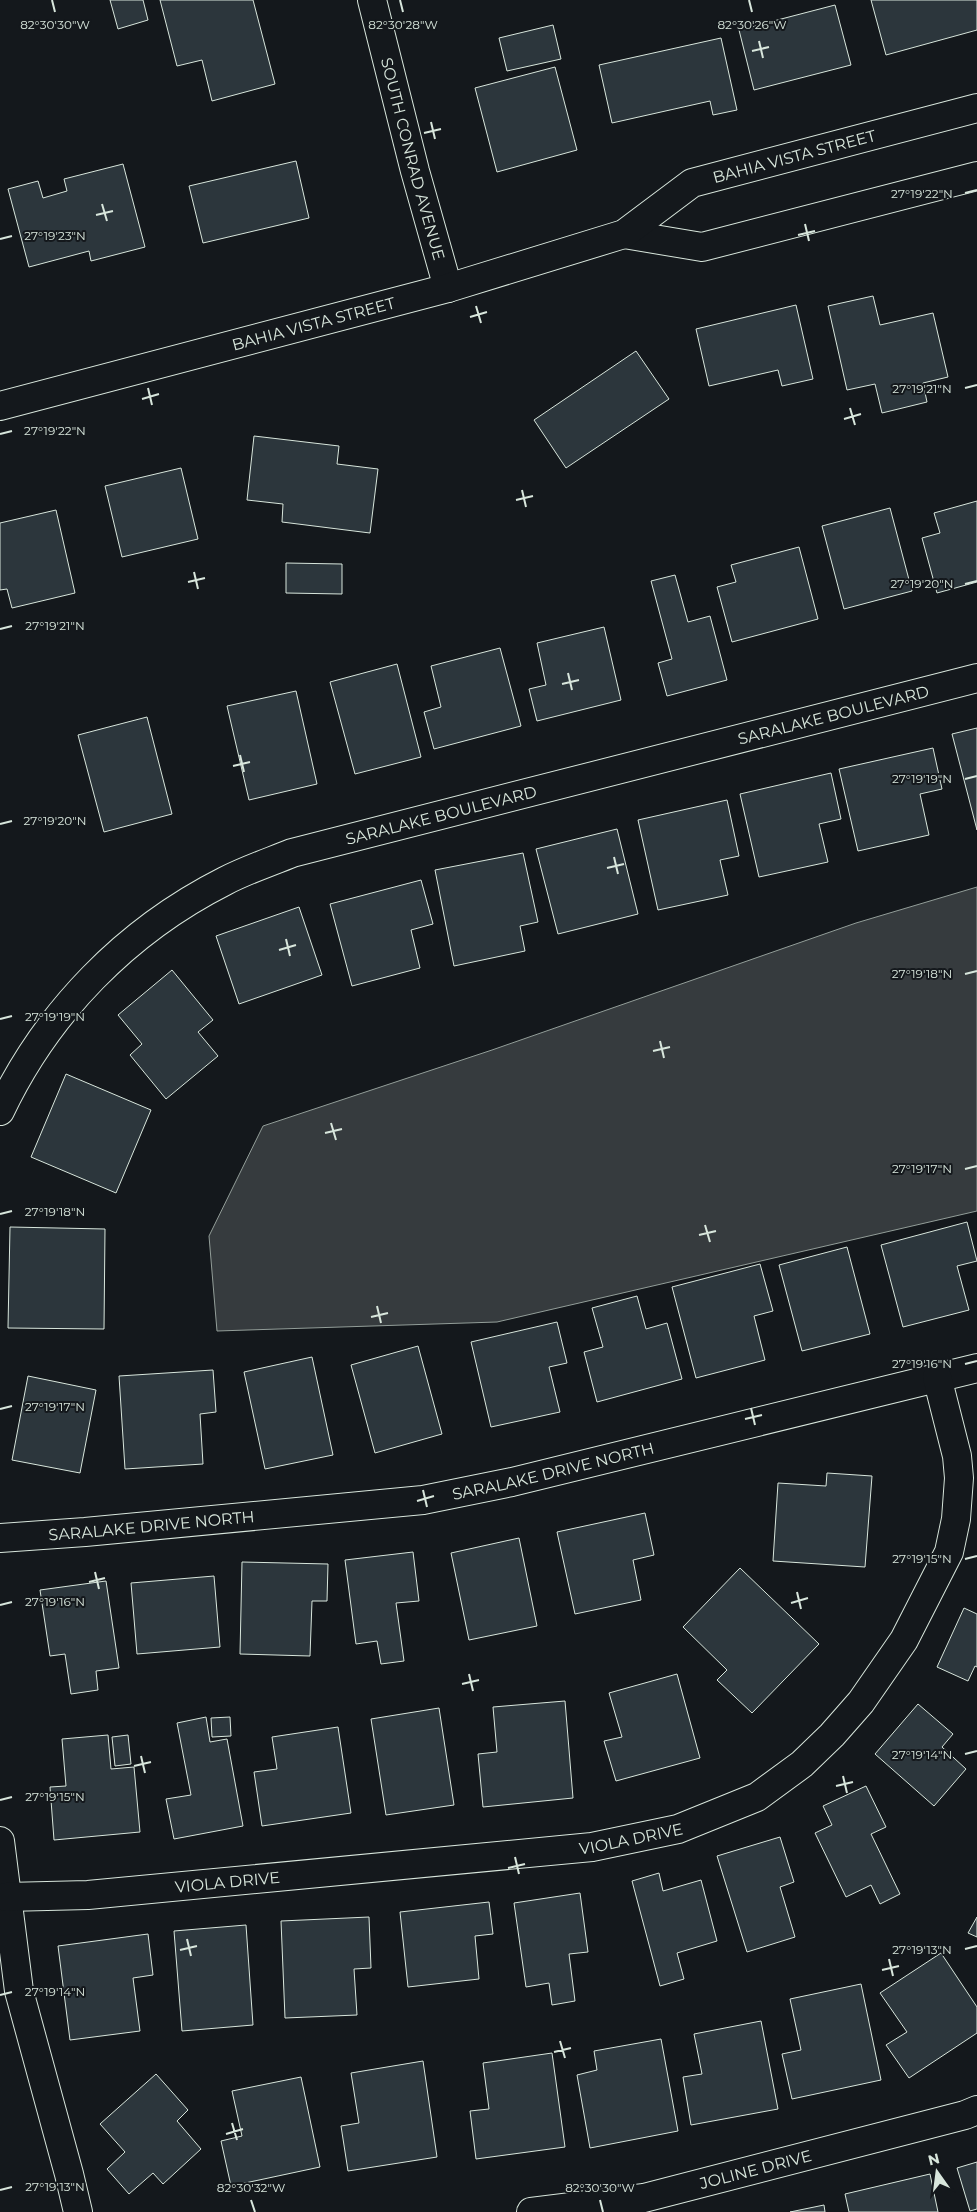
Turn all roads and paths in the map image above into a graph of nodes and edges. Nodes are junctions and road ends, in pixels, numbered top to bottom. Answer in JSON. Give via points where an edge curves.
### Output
{"nodes":[{"id":1,"x":372,"y":0,"type":"edge"},
{"id":2,"x":977,"y":108,"type":"edge"},
{"id":3,"x":977,"y":176,"type":"edge"},
{"id":4,"x":624,"y":234,"type":"junction"},
{"id":5,"x":448,"y":288,"type":"junction"},
{"id":6,"x":0,"y":406,"type":"edge"},
{"id":7,"x":977,"y":678,"type":"edge"},
{"id":8,"x":0,"y":1111,"type":"edge"},
{"id":9,"x":977,"y":1368,"type":"edge"},
{"id":10,"x":937,"y":1378,"type":"junction"},
{"id":11,"x":0,"y":1538,"type":"edge"},
{"id":12,"x":0,"y":1841,"type":"edge"},
{"id":13,"x":6,"y":1898,"type":"junction"},
{"id":14,"x":977,"y":2110,"type":"edge"},
{"id":15,"x":78,"y":2212,"type":"edge"},
{"id":16,"x":531,"y":2212,"type":"edge"}],
"edges":[{"from":1,"to":5,"type":"street","name":"SOUTH CONRAD AVENUE"},
{"from":2,"to":4,"type":"street","name":"BAHIA VISTA STREET","via":[[692,182]]},
{"from":3,"to":4,"type":"street","name":"BAHIA VISTA STREET","via":[[702,247]]},
{"from":4,"to":5,"type":"street","name":"BAHIA VISTA STREET"},
{"from":5,"to":6,"type":"street","name":"BAHIA VISTA STREET"},
{"from":7,"to":8,"type":"street","name":"SARALAKE BOULEVARD","via":[[292,853],[226,880],[164,916],[92,976],[34,1049]]},
{"from":9,"to":10,"type":"street","name":"SARALAKE DRIVE NORTH"},
{"from":10,"to":11,"type":"street","name":"SARALAKE DRIVE NORTH","via":[[512,1482],[423,1500]]},
{"from":10,"to":13,"type":"street","name":"VIOLA DRIVE","via":[[957,1456],[956,1519],[949,1552],[904,1640],[861,1702],[802,1764],[757,1797],[678,1829],[592,1847],[88,1894]]},
{"from":12,"to":13,"type":"street"},
{"from":13,"to":15,"type":"street","via":[[18,1990]]},
{"from":14,"to":16,"type":"street","name":"JOLINE DRIVE","via":[[644,2198]]}]}
